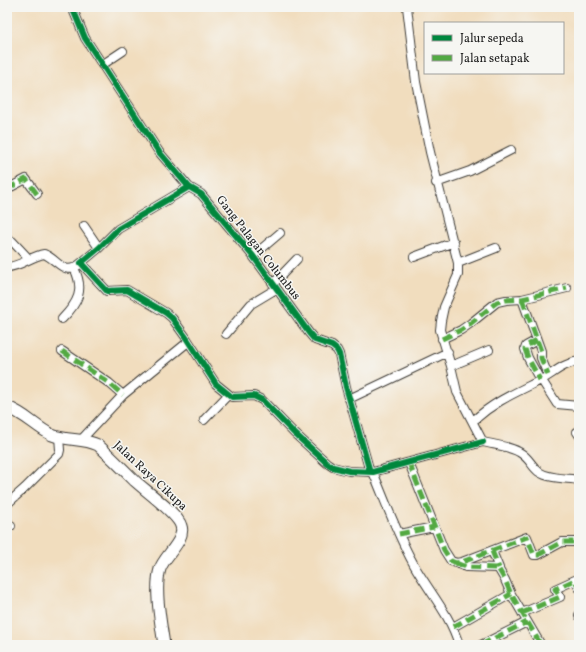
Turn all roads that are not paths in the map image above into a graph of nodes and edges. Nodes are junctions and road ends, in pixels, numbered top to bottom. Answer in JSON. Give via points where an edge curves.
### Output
{"nodes":[{"id":1,"x":72,"y":7,"type":"edge"},
{"id":2,"x":407,"y":7,"type":"edge"},
{"id":3,"x":123,"y":51,"type":"dead end"},
{"id":4,"x":102,"y":65,"type":"junction"},
{"id":5,"x":511,"y":150,"type":"dead end"},
{"id":6,"x":436,"y":183,"type":"junction"},
{"id":7,"x":189,"y":187,"type":"junction"},
{"id":8,"x":7,"y":189,"type":"edge"},
{"id":9,"x":37,"y":194,"type":"dead end"},
{"id":10,"x":84,"y":226,"type":"dead end"},
{"id":11,"x":280,"y":233,"type":"dead end"},
{"id":12,"x":12,"y":241,"type":"dead end"},
{"id":13,"x":454,"y":242,"type":"junction"},
{"id":14,"x":99,"y":248,"type":"junction"},
{"id":15,"x":496,"y":248,"type":"dead end"},
{"id":16,"x":253,"y":256,"type":"junction"},
{"id":17,"x":414,"y":257,"type":"dead end"},
{"id":18,"x":29,"y":259,"type":"junction"},
{"id":19,"x":297,"y":259,"type":"dead end"},
{"id":20,"x":458,"y":264,"type":"junction"},
{"id":21,"x":7,"y":266,"type":"edge"},
{"id":22,"x":78,"y":266,"type":"junction"},
{"id":23,"x":274,"y":286,"type":"junction"},
{"id":24,"x":567,"y":288,"type":"dead end"},
{"id":25,"x":522,"y":299,"type":"junction"},
{"id":26,"x":62,"y":319,"type":"dead end"},
{"id":27,"x":226,"y":334,"type":"dead end"},
{"id":28,"x":442,"y":339,"type":"junction"},
{"id":29,"x":537,"y":340,"type":"junction"},
{"id":30,"x":188,"y":342,"type":"junction"},
{"id":31,"x":489,"y":350,"type":"dead end"},
{"id":32,"x":62,"y":351,"type":"dead end"},
{"id":33,"x":448,"y":352,"type":"junction"},
{"id":34,"x":579,"y":361,"type":"edge"},
{"id":35,"x":451,"y":366,"type":"junction"},
{"id":36,"x":543,"y":378,"type":"junction"},
{"id":37,"x":228,"y":395,"type":"junction"},
{"id":38,"x":121,"y":397,"type":"junction"},
{"id":39,"x":350,"y":399,"type":"junction"},
{"id":40,"x":579,"y":406,"type":"edge"},
{"id":41,"x":7,"y":407,"type":"edge"},
{"id":42,"x":204,"y":420,"type":"dead end"},
{"id":43,"x":473,"y":421,"type":"junction"},
{"id":44,"x":59,"y":437,"type":"junction"},
{"id":45,"x":81,"y":440,"type":"junction"},
{"id":46,"x":483,"y":442,"type":"junction"},
{"id":47,"x":410,"y":463,"type":"junction"},
{"id":48,"x":372,"y":472,"type":"junction"},
{"id":49,"x":579,"y":480,"type":"edge"},
{"id":50,"x":7,"y":504,"type":"edge"},
{"id":51,"x":434,"y":527,"type":"junction"},
{"id":52,"x":399,"y":534,"type":"junction"},
{"id":53,"x":579,"y":542,"type":"edge"},
{"id":54,"x":492,"y":551,"type":"junction"},
{"id":55,"x":456,"y":563,"type":"junction"},
{"id":56,"x":499,"y":568,"type":"junction"},
{"id":57,"x":579,"y":588,"type":"edge"},
{"id":58,"x":511,"y":594,"type":"junction"},
{"id":59,"x":522,"y":612,"type":"junction"},
{"id":60,"x":527,"y":622,"type":"junction"},
{"id":61,"x":453,"y":627,"type":"junction"},
{"id":62,"x":164,"y":645,"type":"edge"},
{"id":63,"x":459,"y":645,"type":"edge"},
{"id":64,"x":481,"y":645,"type":"edge"},
{"id":65,"x":541,"y":645,"type":"edge"}],
"edges":[{"from":1,"to":4,"type":"street","name":"Gang Palagan Columbus","via":[[85,38]]},
{"from":2,"to":6,"type":"street","via":[[416,82]]},
{"from":3,"to":4,"type":"street"},
{"from":4,"to":7,"type":"street","name":"Gang Palagan Columbus","via":[[159,152]]},
{"from":5,"to":6,"type":"street","via":[[470,171]]},
{"from":6,"to":13,"type":"street"},
{"from":7,"to":14,"type":"street","via":[[118,229]]},
{"from":7,"to":16,"type":"street","name":"Gang Palagan Columbus","via":[[201,194]]},
{"from":8,"to":9,"type":"street","via":[[26,179]]},
{"from":10,"to":14,"type":"street"},
{"from":11,"to":16,"type":"street"},
{"from":12,"to":18,"type":"street"},
{"from":13,"to":17,"type":"street"},
{"from":13,"to":20,"type":"street"},
{"from":14,"to":22,"type":"street"},
{"from":15,"to":20,"type":"street"},
{"from":16,"to":23,"type":"street","name":"Gang Palagan Columbus"},
{"from":18,"to":21,"type":"street","via":[[16,266]]},
{"from":18,"to":22,"type":"street","via":[[44,254],[67,269]]},
{"from":19,"to":23,"type":"street"},
{"from":20,"to":28,"type":"street","via":[[458,275],[444,307],[441,321]]},
{"from":22,"to":26,"type":"street","via":[[80,287],[77,300]]},
{"from":22,"to":30,"type":"street","via":[[107,292],[127,290],[160,308],[172,318]]},
{"from":23,"to":27,"type":"street","via":[[251,304]]},
{"from":23,"to":39,"type":"street","name":"Gang Palagan Columbus","via":[[315,340],[337,350]]},
{"from":24,"to":25,"type":"street"},
{"from":25,"to":28,"type":"street","via":[[497,302],[471,324]]},
{"from":25,"to":29,"type":"street"},
{"from":28,"to":33,"type":"street"},
{"from":29,"to":36,"type":"street","via":[[541,351]]},
{"from":29,"to":36,"type":"street","via":[[525,348],[528,358]]},
{"from":30,"to":37,"type":"street","via":[[216,384]]},
{"from":30,"to":38,"type":"street"},
{"from":31,"to":35,"type":"street"},
{"from":32,"to":38,"type":"street","via":[[103,379]]},
{"from":33,"to":35,"type":"street"},
{"from":33,"to":39,"type":"street"},
{"from":34,"to":36,"type":"street","via":[[566,364]]},
{"from":35,"to":43,"type":"street","via":[[462,405]]},
{"from":36,"to":40,"type":"street","via":[[558,404]]},
{"from":36,"to":43,"type":"street","via":[[485,410]]},
{"from":37,"to":42,"type":"street"},
{"from":37,"to":48,"type":"street","via":[[238,398],[254,396],[262,400],[308,446],[334,467],[349,471]]},
{"from":38,"to":45,"type":"street"},
{"from":39,"to":48,"type":"street","name":"Gang Palagan Columbus"},
{"from":41,"to":44,"type":"main road","name":"Jalan Raya Cikupa","via":[[22,414],[44,431]]},
{"from":43,"to":46,"type":"street"},
{"from":44,"to":45,"type":"main road","name":"Jalan Raya Cikupa"},
{"from":44,"to":50,"type":"street","via":[[59,454]]},
{"from":45,"to":62,"type":"main road","name":"Jalan Raya Cikupa","via":[[98,445],[173,514],[181,526],[179,540],[164,560],[160,571],[159,610]]},
{"from":46,"to":47,"type":"street"},
{"from":46,"to":49,"type":"street","via":[[515,450],[529,459],[538,471],[545,475]]},
{"from":47,"to":48,"type":"street"},
{"from":47,"to":51,"type":"street"},
{"from":48,"to":52,"type":"street","name":"Gang Palagan Columbus"},
{"from":51,"to":52,"type":"street"},
{"from":51,"to":55,"type":"street","via":[[444,550],[451,561]]},
{"from":52,"to":61,"type":"street","name":"Gang Palagan Columbus","via":[[417,570]]},
{"from":53,"to":54,"type":"street","via":[[562,542],[534,555],[527,537]]},
{"from":54,"to":55,"type":"street"},
{"from":54,"to":56,"type":"street"},
{"from":55,"to":56,"type":"street","via":[[466,567]]},
{"from":56,"to":58,"type":"street"},
{"from":57,"to":59,"type":"street","via":[[575,580],[572,581],[555,589],[560,597]]},
{"from":58,"to":59,"type":"street"},
{"from":58,"to":61,"type":"street"},
{"from":59,"to":60,"type":"street"},
{"from":60,"to":64,"type":"street"},
{"from":60,"to":65,"type":"street"},
{"from":61,"to":63,"type":"street","name":"Gang Palagan Columbus"}]}
